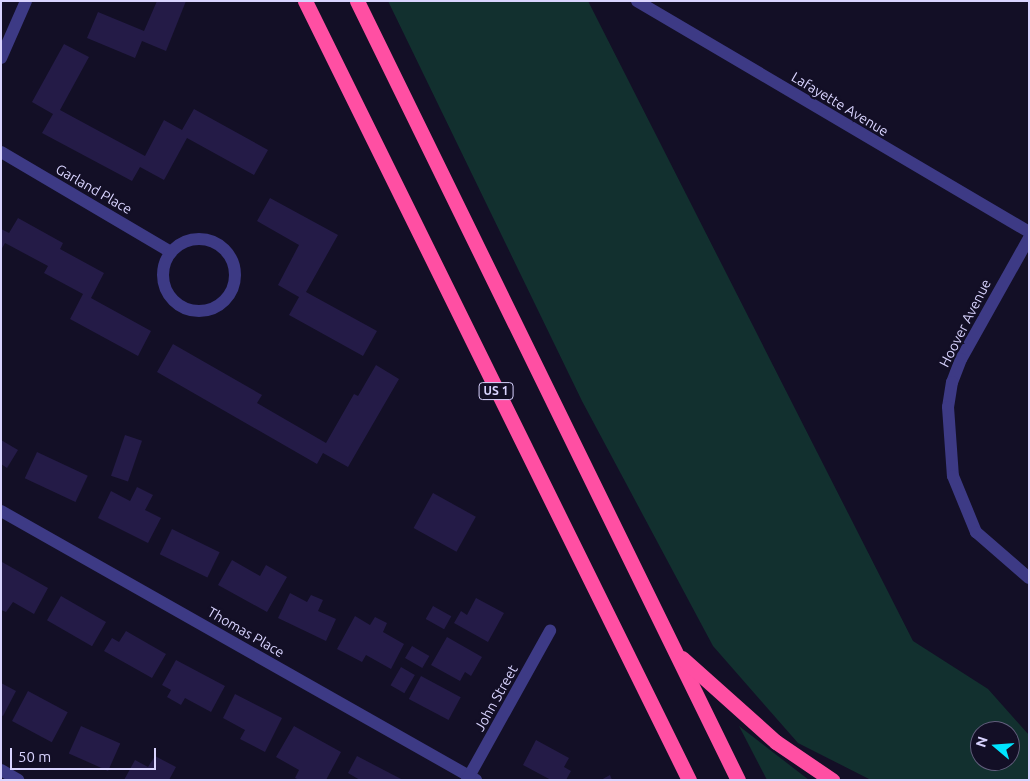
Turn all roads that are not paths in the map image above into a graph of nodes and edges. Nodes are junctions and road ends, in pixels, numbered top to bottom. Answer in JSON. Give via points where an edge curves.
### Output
{"nodes":[{"id":1,"x":26,"y":1,"type":"edge"},
{"id":2,"x":305,"y":1,"type":"edge"},
{"id":3,"x":357,"y":1,"type":"edge"},
{"id":4,"x":637,"y":1,"type":"edge"},
{"id":5,"x":1,"y":58,"type":"edge"},
{"id":6,"x":1,"y":152,"type":"edge"},
{"id":7,"x":1029,"y":232,"type":"edge"},
{"id":8,"x":1029,"y":238,"type":"edge"},
{"id":9,"x":172,"y":252,"type":"junction"},
{"id":10,"x":1,"y":511,"type":"edge"},
{"id":11,"x":1029,"y":578,"type":"edge"},
{"id":12,"x":550,"y":631,"type":"dead end"},
{"id":13,"x":677,"y":653,"type":"junction"},
{"id":14,"x":1,"y":770,"type":"edge"},
{"id":15,"x":471,"y":779,"type":"edge"},
{"id":16,"x":18,"y":780,"type":"edge"},
{"id":17,"x":688,"y":780,"type":"edge"},
{"id":18,"x":738,"y":780,"type":"edge"},
{"id":19,"x":832,"y":780,"type":"edge"}],
"edges":[{"from":1,"to":5,"type":"street"},
{"from":2,"to":17,"type":"highway","number":"US 1"},
{"from":3,"to":13,"type":"highway"},
{"from":4,"to":7,"type":"street","name":"Lafayette Avenue"},
{"from":6,"to":9,"type":"street","name":"Garland Place"},
{"from":8,"to":11,"type":"street","name":"Hoover Avenue","via":[[961,359],[952,382],[948,407],[953,476],[976,532]]},
{"from":9,"to":9,"type":"street","via":[[164,264],[163,278],[166,291],[175,302],[188,309],[202,311],[215,307],[226,298],[233,286],[235,272],[222,247],[196,239],[183,243]]},
{"from":10,"to":15,"type":"street","name":"Thomas Place"},
{"from":12,"to":15,"type":"street","name":"John Street"},
{"from":13,"to":18,"type":"highway"},
{"from":13,"to":19,"type":"highway","via":[[776,742]]},
{"from":14,"to":16,"type":"street"}]}
